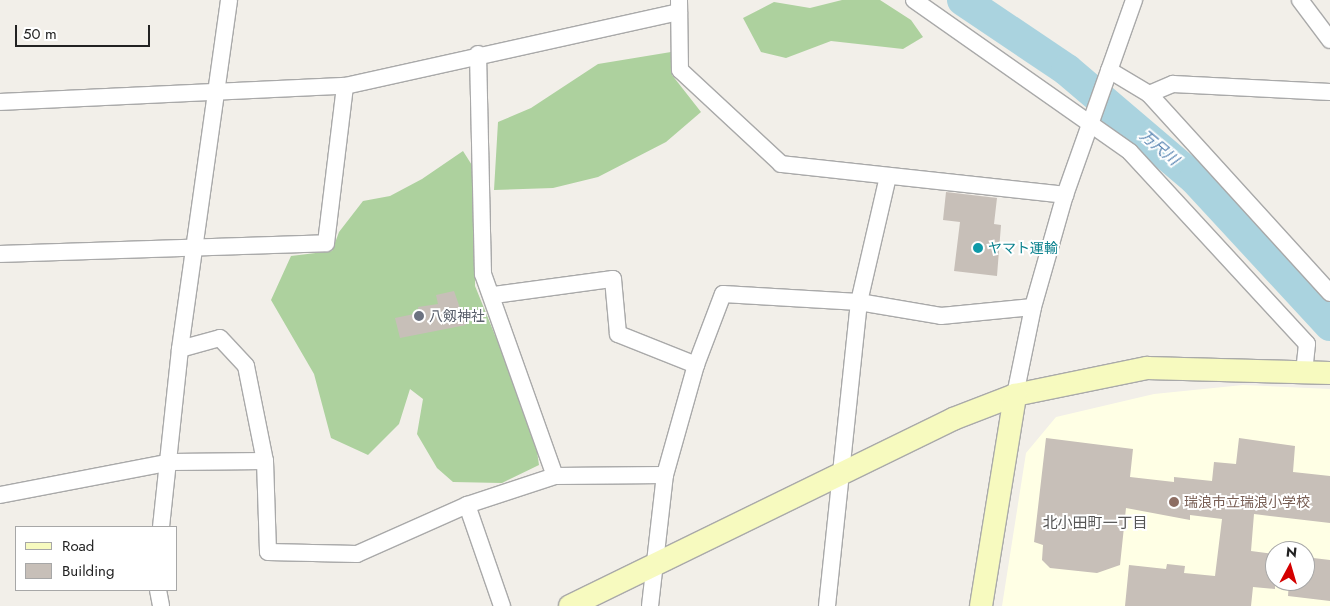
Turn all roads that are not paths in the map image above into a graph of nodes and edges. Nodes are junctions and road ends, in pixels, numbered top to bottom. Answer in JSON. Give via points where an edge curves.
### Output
{"nodes":[{"id":1,"x":230,"y":0,"type":"edge"},
{"id":2,"x":914,"y":0,"type":"edge"},
{"id":3,"x":1134,"y":0,"type":"edge"},
{"id":4,"x":1300,"y":0,"type":"edge"},
{"id":5,"x":679,"y":6,"type":"edge"},
{"id":6,"x":1330,"y":40,"type":"edge"},
{"id":7,"x":478,"y":54,"type":"junction"},
{"id":8,"x":1109,"y":70,"type":"junction"},
{"id":9,"x":345,"y":86,"type":"junction"},
{"id":10,"x":216,"y":92,"type":"junction"},
{"id":11,"x":1330,"y":92,"type":"edge"},
{"id":12,"x":1149,"y":94,"type":"junction"},
{"id":13,"x":0,"y":102,"type":"edge"},
{"id":14,"x":1090,"y":123,"type":"junction"},
{"id":15,"x":888,"y":176,"type":"junction"},
{"id":16,"x":1064,"y":195,"type":"junction"},
{"id":17,"x":197,"y":249,"type":"junction"},
{"id":18,"x":0,"y":254,"type":"edge"},
{"id":19,"x":1330,"y":293,"type":"edge"},
{"id":20,"x":494,"y":295,"type":"junction"},
{"id":21,"x":859,"y":302,"type":"junction"},
{"id":22,"x":1033,"y":306,"type":"junction"},
{"id":23,"x":180,"y":349,"type":"junction"},
{"id":24,"x":696,"y":365,"type":"junction"},
{"id":25,"x":1304,"y":372,"type":"junction"},
{"id":26,"x":1330,"y":373,"type":"edge"},
{"id":27,"x":1015,"y":396,"type":"junction"},
{"id":28,"x":265,"y":461,"type":"junction"},
{"id":29,"x":171,"y":462,"type":"junction"},
{"id":30,"x":665,"y":475,"type":"junction"},
{"id":31,"x":555,"y":476,"type":"junction"},
{"id":32,"x":838,"y":477,"type":"junction"},
{"id":33,"x":0,"y":495,"type":"edge"},
{"id":34,"x":467,"y":504,"type":"junction"},
{"id":35,"x":161,"y":526,"type":"edge"},
{"id":36,"x":654,"y":566,"type":"junction"},
{"id":37,"x":158,"y":591,"type":"edge"},
{"id":38,"x":161,"y":606,"type":"edge"},
{"id":39,"x":502,"y":606,"type":"edge"},
{"id":40,"x":570,"y":606,"type":"edge"},
{"id":41,"x":650,"y":606,"type":"edge"},
{"id":42,"x":827,"y":606,"type":"edge"},
{"id":43,"x":981,"y":606,"type":"edge"}],
"edges":[{"from":1,"to":10,"type":"street"},
{"from":2,"to":14,"type":"street"},
{"from":3,"to":8,"type":"street"},
{"from":4,"to":6,"type":"street"},
{"from":5,"to":7,"type":"street"},
{"from":5,"to":15,"type":"street","via":[[680,70],[781,164]]},
{"from":7,"to":9,"type":"street"},
{"from":7,"to":20,"type":"street","via":[[483,274]]},
{"from":8,"to":12,"type":"street"},
{"from":8,"to":14,"type":"street"},
{"from":9,"to":10,"type":"street"},
{"from":9,"to":17,"type":"street","via":[[326,243]]},
{"from":10,"to":13,"type":"street"},
{"from":10,"to":17,"type":"street"},
{"from":11,"to":12,"type":"street","via":[[1173,84]]},
{"from":12,"to":19,"type":"street"},
{"from":14,"to":16,"type":"street"},
{"from":14,"to":25,"type":"street","via":[[1130,152],[1307,344]]},
{"from":15,"to":16,"type":"street"},
{"from":15,"to":21,"type":"street"},
{"from":16,"to":22,"type":"street"},
{"from":17,"to":18,"type":"street"},
{"from":17,"to":23,"type":"street"},
{"from":20,"to":24,"type":"street","via":[[613,279],[618,334]]},
{"from":20,"to":31,"type":"street"},
{"from":21,"to":22,"type":"street","via":[[941,316]]},
{"from":21,"to":24,"type":"street","via":[[723,294]]},
{"from":21,"to":32,"type":"street"},
{"from":22,"to":27,"type":"street"},
{"from":23,"to":28,"type":"street","via":[[220,338],[246,366]]},
{"from":23,"to":29,"type":"street"},
{"from":24,"to":30,"type":"street"},
{"from":25,"to":26,"type":"street"},
{"from":25,"to":27,"type":"street","via":[[1147,368]]},
{"from":27,"to":32,"type":"street","via":[[953,419]]},
{"from":27,"to":43,"type":"street"},
{"from":28,"to":29,"type":"street"},
{"from":28,"to":34,"type":"street","via":[[268,552],[357,554]]},
{"from":29,"to":33,"type":"street"},
{"from":29,"to":35,"type":"street"},
{"from":30,"to":31,"type":"street"},
{"from":30,"to":36,"type":"street"},
{"from":31,"to":34,"type":"street"},
{"from":32,"to":36,"type":"street"},
{"from":32,"to":42,"type":"street"},
{"from":34,"to":39,"type":"street"},
{"from":36,"to":40,"type":"street"},
{"from":36,"to":41,"type":"street"},
{"from":37,"to":38,"type":"street"}]}
